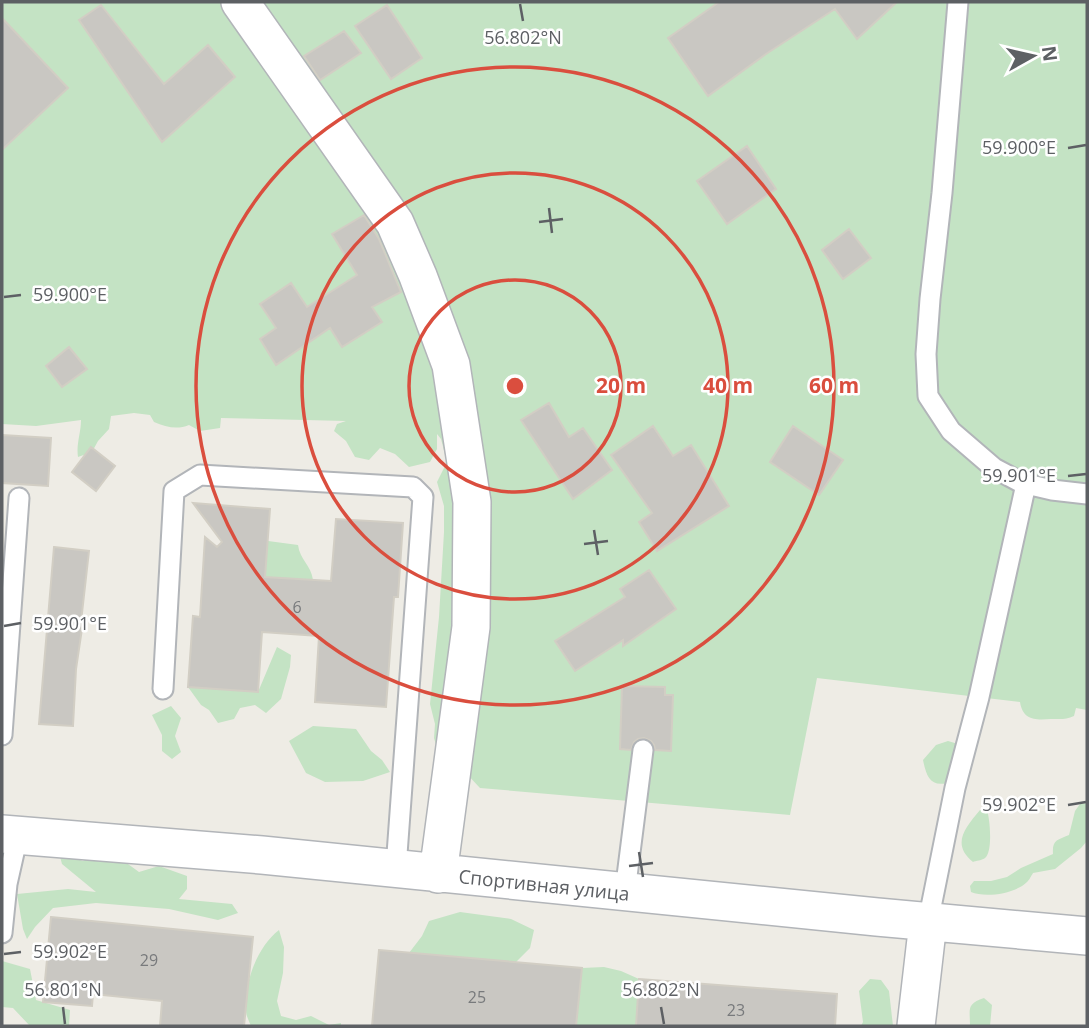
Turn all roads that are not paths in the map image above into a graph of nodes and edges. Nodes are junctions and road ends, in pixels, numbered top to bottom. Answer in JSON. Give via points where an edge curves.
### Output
{"nodes":[{"id":1,"x":240,"y":2,"type":"edge"},
{"id":2,"x":958,"y":2,"type":"edge"},
{"id":3,"x":1026,"y":484,"type":"junction"},
{"id":4,"x":1087,"y":494,"type":"edge"},
{"id":5,"x":19,"y":498,"type":"dead end"},
{"id":6,"x":163,"y":689,"type":"dead end"},
{"id":7,"x":2,"y":734,"type":"edge"},
{"id":8,"x":643,"y":750,"type":"dead end"},
{"id":9,"x":10,"y":834,"type":"edge"},
{"id":10,"x":396,"y":869,"type":"junction"},
{"id":11,"x":438,"y":874,"type":"junction"},
{"id":12,"x":625,"y":892,"type":"junction"},
{"id":13,"x":928,"y":922,"type":"junction"},
{"id":14,"x":2,"y":933,"type":"edge"},
{"id":15,"x":1087,"y":936,"type":"edge"},
{"id":16,"x":916,"y":1026,"type":"edge"}],
"edges":[{"from":1,"to":11,"type":"street","via":[[395,223],[451,365],[472,502],[471,627]]},
{"from":2,"to":3,"type":"lane","via":[[930,299],[929,396],[951,431],[994,468]]},
{"from":3,"to":4,"type":"lane"},
{"from":3,"to":13,"type":"lane"},
{"from":5,"to":7,"type":"lane"},
{"from":6,"to":10,"type":"lane","via":[[174,491],[200,475],[413,486],[422,497]]},
{"from":8,"to":12,"type":"lane"},
{"from":9,"to":10,"type":"street","name":"Спортивная улица"},
{"from":9,"to":14,"type":"lane"},
{"from":10,"to":11,"type":"street","name":"Спортивная улица"},
{"from":11,"to":12,"type":"street","name":"Спортивная улица"},
{"from":12,"to":13,"type":"street","name":"Спортивная улица"},
{"from":13,"to":15,"type":"street","name":"Спортивная улица"},
{"from":13,"to":16,"type":"street"}]}
